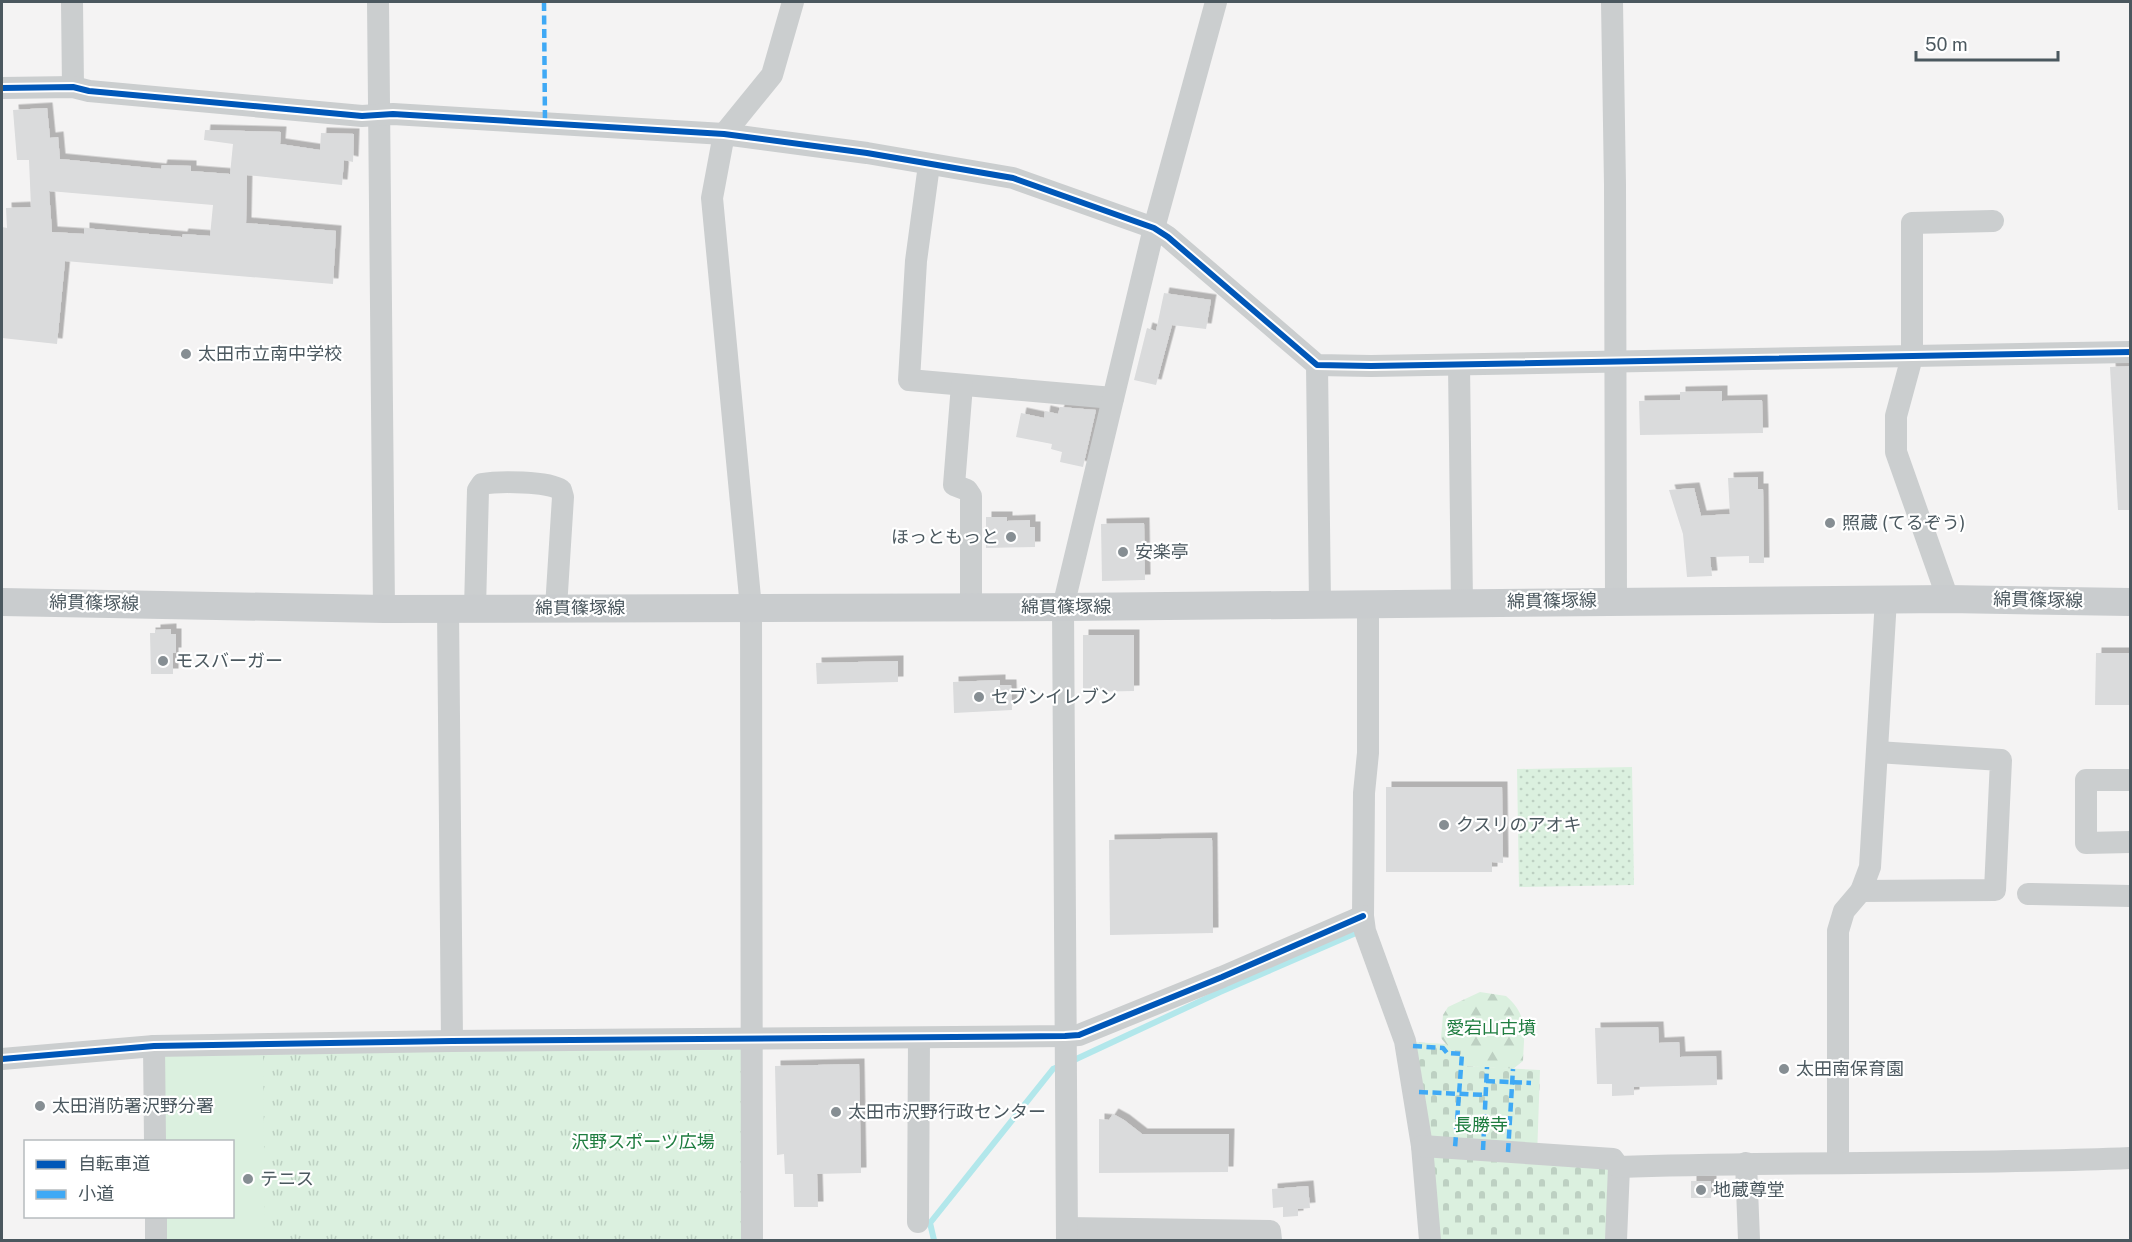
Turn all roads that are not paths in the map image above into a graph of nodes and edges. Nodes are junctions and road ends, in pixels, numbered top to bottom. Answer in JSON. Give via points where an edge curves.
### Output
{"nodes":[{"id":1,"x":72,"y":2,"type":"edge"},
{"id":2,"x":378,"y":2,"type":"edge"},
{"id":3,"x":793,"y":2,"type":"edge"},
{"id":4,"x":1216,"y":2,"type":"edge"},
{"id":5,"x":1612,"y":2,"type":"edge"},
{"id":6,"x":72,"y":87,"type":"junction"},
{"id":7,"x":2,"y":88,"type":"edge"},
{"id":8,"x":380,"y":115,"type":"junction"},
{"id":9,"x":724,"y":134,"type":"junction"},
{"id":10,"x":929,"y":165,"type":"junction"},
{"id":11,"x":1993,"y":221,"type":"dead end"},
{"id":12,"x":1154,"y":228,"type":"junction"},
{"id":13,"x":2130,"y":352,"type":"edge"},
{"id":14,"x":1912,"y":357,"type":"junction"},
{"id":15,"x":1614,"y":361,"type":"junction"},
{"id":16,"x":1317,"y":365,"type":"junction"},
{"id":17,"x":1459,"y":365,"type":"junction"},
{"id":18,"x":962,"y":385,"type":"junction"},
{"id":19,"x":1113,"y":398,"type":"junction"},
{"id":20,"x":1886,"y":599,"type":"junction"},
{"id":21,"x":1948,"y":599,"type":"junction"},
{"id":22,"x":1616,"y":601,"type":"junction"},
{"id":23,"x":2,"y":602,"type":"edge"},
{"id":24,"x":2130,"y":602,"type":"edge"},
{"id":25,"x":1368,"y":603,"type":"junction"},
{"id":26,"x":1462,"y":603,"type":"junction"},
{"id":27,"x":1320,"y":604,"type":"junction"},
{"id":28,"x":971,"y":607,"type":"junction"},
{"id":29,"x":1063,"y":607,"type":"junction"},
{"id":30,"x":556,"y":608,"type":"junction"},
{"id":31,"x":751,"y":608,"type":"junction"},
{"id":32,"x":384,"y":609,"type":"junction"},
{"id":33,"x":461,"y":609,"type":"junction"},
{"id":34,"x":1877,"y":752,"type":"junction"},
{"id":35,"x":2130,"y":780,"type":"edge"},
{"id":36,"x":2130,"y":842,"type":"edge"},
{"id":37,"x":1861,"y":891,"type":"junction"},
{"id":38,"x":2028,"y":894,"type":"dead end"},
{"id":39,"x":2130,"y":896,"type":"edge"},
{"id":40,"x":1363,"y":916,"type":"junction"},
{"id":41,"x":1065,"y":1036,"type":"junction"},
{"id":42,"x":919,"y":1038,"type":"junction"},
{"id":43,"x":752,"y":1040,"type":"junction"},
{"id":44,"x":452,"y":1041,"type":"junction"},
{"id":45,"x":154,"y":1046,"type":"junction"},
{"id":46,"x":2,"y":1059,"type":"edge"},
{"id":47,"x":155,"y":1140,"type":"edge"},
{"id":48,"x":1422,"y":1146,"type":"junction"},
{"id":49,"x":2130,"y":1158,"type":"edge"},
{"id":50,"x":1746,"y":1163,"type":"junction"},
{"id":51,"x":1838,"y":1163,"type":"junction"},
{"id":52,"x":1619,"y":1167,"type":"junction"},
{"id":53,"x":156,"y":1218,"type":"edge"},
{"id":54,"x":918,"y":1222,"type":"dead end"},
{"id":55,"x":1067,"y":1234,"type":"edge"},
{"id":56,"x":156,"y":1240,"type":"edge"},
{"id":57,"x":752,"y":1240,"type":"edge"},
{"id":58,"x":1271,"y":1240,"type":"edge"},
{"id":59,"x":1430,"y":1240,"type":"edge"},
{"id":60,"x":1616,"y":1240,"type":"edge"},
{"id":61,"x":1749,"y":1240,"type":"edge"}],
"edges":[{"from":1,"to":6,"type":"street"},
{"from":2,"to":8,"type":"street"},
{"from":3,"to":9,"type":"street","via":[[772,75]]},
{"from":4,"to":12,"type":"street"},
{"from":5,"to":15,"type":"street"},
{"from":6,"to":7,"type":"street"},
{"from":6,"to":8,"type":"street","via":[[191,101]]},
{"from":8,"to":9,"type":"street"},
{"from":8,"to":32,"type":"street"},
{"from":9,"to":10,"type":"street"},
{"from":9,"to":31,"type":"street","via":[[712,198]]},
{"from":10,"to":12,"type":"street","via":[[1013,178]]},
{"from":10,"to":18,"type":"street","via":[[916,261],[909,380]]},
{"from":11,"to":14,"type":"street","via":[[1912,223]]},
{"from":12,"to":16,"type":"street"},
{"from":12,"to":19,"type":"street"},
{"from":13,"to":14,"type":"street"},
{"from":14,"to":15,"type":"street"},
{"from":14,"to":21,"type":"street","via":[[1896,416],[1896,452]]},
{"from":15,"to":17,"type":"street"},
{"from":15,"to":22,"type":"street"},
{"from":16,"to":17,"type":"street"},
{"from":16,"to":27,"type":"street"},
{"from":17,"to":26,"type":"street"},
{"from":18,"to":19,"type":"street"},
{"from":18,"to":28,"type":"street","via":[[954,485],[971,496]]},
{"from":19,"to":29,"type":"street"},
{"from":20,"to":21,"type":"main road","name":"綿貫篠塚線"},
{"from":20,"to":22,"type":"main road","name":"綿貫篠塚線"},
{"from":20,"to":34,"type":"street"},
{"from":21,"to":24,"type":"main road","name":"綿貫篠塚線"},
{"from":22,"to":26,"type":"main road","name":"綿貫篠塚線"},
{"from":23,"to":32,"type":"main road","name":"綿貫篠塚線"},
{"from":25,"to":26,"type":"main road","name":"綿貫篠塚線"},
{"from":25,"to":27,"type":"main road","name":"綿貫篠塚線"},
{"from":25,"to":40,"type":"street"},
{"from":27,"to":29,"type":"main road","name":"綿貫篠塚線"},
{"from":28,"to":29,"type":"main road","name":"綿貫篠塚線"},
{"from":28,"to":31,"type":"main road","name":"綿貫篠塚線"},
{"from":29,"to":41,"type":"street"},
{"from":30,"to":31,"type":"main road","name":"綿貫篠塚線"},
{"from":30,"to":33,"type":"main road","name":"綿貫篠塚線"},
{"from":30,"to":33,"type":"street","via":[[561,490],[551,485],[494,483],[482,484],[478,490]]},
{"from":31,"to":43,"type":"street"},
{"from":32,"to":33,"type":"main road","name":"綿貫篠塚線"},
{"from":33,"to":44,"type":"street"},
{"from":34,"to":37,"type":"street","via":[[1870,867]]},
{"from":34,"to":37,"type":"street","via":[[2001,760],[1995,890]]},
{"from":35,"to":36,"type":"street","via":[[2086,780],[2086,843]]},
{"from":37,"to":51,"type":"street","via":[[1844,911],[1838,931]]},
{"from":38,"to":39,"type":"street"},
{"from":40,"to":41,"type":"street","via":[[1079,1035]]},
{"from":40,"to":48,"type":"street","via":[[1405,1041]]},
{"from":41,"to":42,"type":"street"},
{"from":41,"to":55,"type":"street"},
{"from":42,"to":43,"type":"street"},
{"from":42,"to":54,"type":"street"},
{"from":43,"to":44,"type":"street"},
{"from":43,"to":57,"type":"street"},
{"from":44,"to":45,"type":"street"},
{"from":45,"to":46,"type":"street"},
{"from":45,"to":47,"type":"street"},
{"from":48,"to":52,"type":"street","via":[[1613,1159]]},
{"from":48,"to":59,"type":"street"},
{"from":49,"to":51,"type":"street","via":[[2015,1163]]},
{"from":50,"to":51,"type":"street"},
{"from":50,"to":52,"type":"street"},
{"from":50,"to":61,"type":"street"},
{"from":52,"to":60,"type":"street"},
{"from":53,"to":56,"type":"street"},
{"from":55,"to":58,"type":"street","via":[[1270,1231]]}]}
